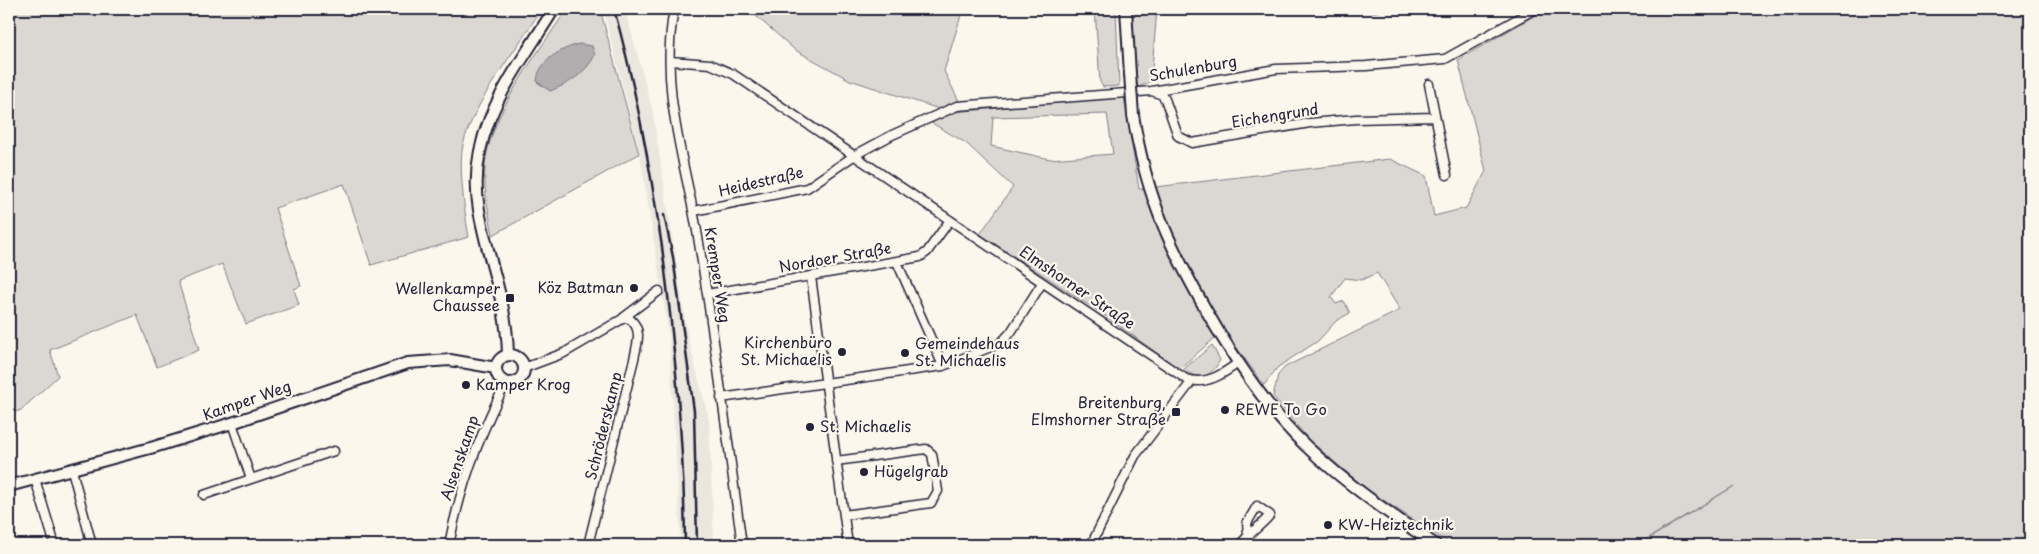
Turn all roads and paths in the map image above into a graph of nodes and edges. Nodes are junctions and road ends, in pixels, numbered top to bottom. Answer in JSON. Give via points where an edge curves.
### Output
{"nodes":[{"id":1,"x":554,"y":9,"type":"edge"},
{"id":2,"x":674,"y":9,"type":"edge"},
{"id":3,"x":1126,"y":9,"type":"edge"},
{"id":4,"x":1535,"y":9,"type":"edge"},
{"id":5,"x":670,"y":62,"type":"junction"},
{"id":6,"x":1429,"y":84,"type":"dead end"},
{"id":7,"x":1152,"y":91,"type":"junction"},
{"id":8,"x":1435,"y":117,"type":"junction"},
{"id":9,"x":855,"y":155,"type":"junction"},
{"id":10,"x":1447,"y":175,"type":"dead end"},
{"id":11,"x":694,"y":211,"type":"junction"},
{"id":12,"x":950,"y":220,"type":"junction"},
{"id":13,"x":897,"y":262,"type":"junction"},
{"id":14,"x":811,"y":277,"type":"junction"},
{"id":15,"x":1042,"y":283,"type":"junction"},
{"id":16,"x":659,"y":291,"type":"dead end"},
{"id":17,"x":707,"y":294,"type":"junction"},
{"id":18,"x":624,"y":319,"type":"junction"},
{"id":19,"x":508,"y":355,"type":"junction"},
{"id":20,"x":1238,"y":363,"type":"junction"},
{"id":21,"x":943,"y":366,"type":"junction"},
{"id":22,"x":496,"y":368,"type":"junction"},
{"id":23,"x":524,"y":368,"type":"junction"},
{"id":24,"x":1192,"y":381,"type":"junction"},
{"id":25,"x":506,"y":383,"type":"junction"},
{"id":26,"x":826,"y":383,"type":"junction"},
{"id":27,"x":720,"y":398,"type":"junction"},
{"id":28,"x":232,"y":424,"type":"junction"},
{"id":29,"x":334,"y":451,"type":"dead end"},
{"id":30,"x":836,"y":460,"type":"junction"},
{"id":31,"x":72,"y":470,"type":"junction"},
{"id":32,"x":36,"y":479,"type":"junction"},
{"id":33,"x":251,"y":480,"type":"junction"},
{"id":34,"x":9,"y":486,"type":"edge"},
{"id":35,"x":204,"y":495,"type":"dead end"},
{"id":36,"x":844,"y":515,"type":"junction"},
{"id":37,"x":1248,"y":533,"type":"dead end"},
{"id":38,"x":54,"y":545,"type":"edge"},
{"id":39,"x":92,"y":545,"type":"edge"},
{"id":40,"x":449,"y":545,"type":"edge"},
{"id":41,"x":588,"y":545,"type":"edge"},
{"id":42,"x":742,"y":545,"type":"edge"},
{"id":43,"x":848,"y":545,"type":"edge"},
{"id":44,"x":1091,"y":545,"type":"edge"},
{"id":45,"x":1240,"y":545,"type":"edge"},
{"id":46,"x":1436,"y":545,"type":"edge"}],
"edges":[{"from":1,"to":19,"type":"main road","via":[[492,111],[482,135],[477,162],[479,212],[503,302]]},
{"from":2,"to":5,"type":"street","name":"Kremper Weg"},
{"from":3,"to":20,"type":"main road","bridge":true,"via":[[1133,115],[1150,194],[1183,272]]},
{"from":4,"to":7,"type":"street","name":"Schulenburg","via":[[1445,59],[1258,71]]},
{"from":5,"to":9,"type":"street","name":"Elmshorner Straße","via":[[710,64],[725,70]]},
{"from":5,"to":11,"type":"street","name":"Kremper Weg","via":[[673,118]]},
{"from":6,"to":8,"type":"street"},
{"from":7,"to":8,"type":"street","name":"Eichengrund","via":[[1165,99],[1178,136],[1192,143],[1310,123]]},
{"from":7,"to":9,"type":"street","name":"Schulenburg","via":[[957,106],[924,119]]},
{"from":8,"to":10,"type":"street"},
{"from":9,"to":11,"type":"street","name":"Heidestraße","via":[[807,188]]},
{"from":9,"to":12,"type":"street","name":"Elmshorner Straße"},
{"from":11,"to":17,"type":"street","name":"Kremper Weg"},
{"from":12,"to":13,"type":"street","name":"Nordoer Straße","via":[[924,256]]},
{"from":12,"to":15,"type":"street","name":"Elmshorner Straße"},
{"from":13,"to":14,"type":"street","name":"Nordoer Straße"},
{"from":13,"to":21,"type":"street"},
{"from":14,"to":17,"type":"street","name":"Nordoer Straße"},
{"from":14,"to":26,"type":"street"},
{"from":15,"to":21,"type":"street","via":[[1005,340]]},
{"from":15,"to":24,"type":"street","name":"Elmshorner Straße"},
{"from":16,"to":18,"type":"street"},
{"from":17,"to":27,"type":"street","name":"Kremper Weg"},
{"from":18,"to":23,"type":"street","via":[[564,353]]},
{"from":18,"to":41,"type":"street","name":"Schröderskamp","via":[[636,325],[638,336]]},
{"from":19,"to":22,"type":"main road","via":[[499,360]]},
{"from":19,"to":23,"type":"main road","via":[[519,359]]},
{"from":20,"to":24,"type":"street","via":[[1211,380]]},
{"from":20,"to":46,"type":"main road","via":[[1306,446],[1358,492]]},
{"from":21,"to":26,"type":"street"},
{"from":22,"to":25,"type":"main road","via":[[498,377]]},
{"from":22,"to":28,"type":"main road","name":"Kamper Weg","via":[[450,360],[408,363]]},
{"from":23,"to":25,"type":"main road","via":[[519,380]]},
{"from":24,"to":44,"type":"street","via":[[1135,456]]},
{"from":25,"to":40,"type":"street","name":"Alsenskamp","via":[[486,422],[468,469]]},
{"from":26,"to":27,"type":"street"},
{"from":26,"to":30,"type":"street"},
{"from":27,"to":42,"type":"street","name":"Kremper Weg"},
{"from":28,"to":31,"type":"main road","name":"Kamper Weg"},
{"from":28,"to":33,"type":"street"},
{"from":29,"to":33,"type":"street"},
{"from":30,"to":36,"type":"street"},
{"from":30,"to":36,"type":"street","via":[[926,449],[932,454],[938,492],[931,503]]},
{"from":31,"to":32,"type":"main road","name":"Kamper Weg"},
{"from":31,"to":39,"type":"street"},
{"from":32,"to":34,"type":"main road","name":"Kamper Weg"},
{"from":32,"to":38,"type":"street"},
{"from":33,"to":35,"type":"street"},
{"from":36,"to":43,"type":"street"},
{"from":37,"to":45,"type":"street"}]}
